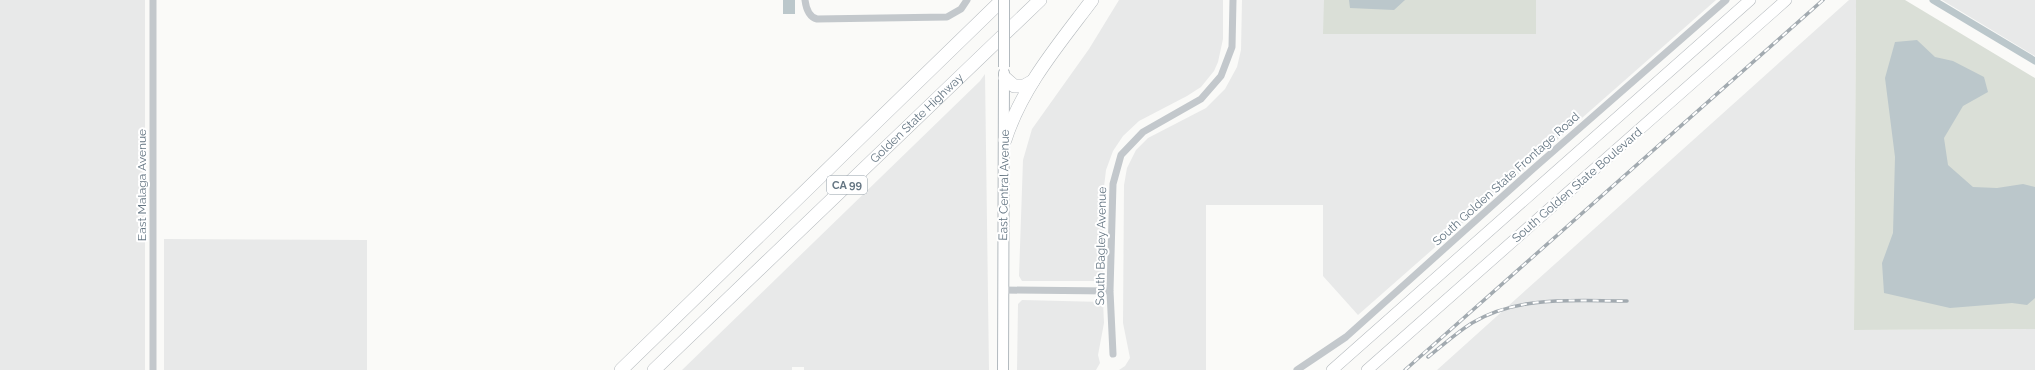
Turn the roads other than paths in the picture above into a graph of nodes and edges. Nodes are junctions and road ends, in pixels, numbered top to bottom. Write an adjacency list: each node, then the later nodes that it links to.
1 (153, 0): 17 (street, East Malaga Avenue)
2 (805, 0): 3 (street)
3 (967, 0)
4 (1003, 0): 11 (main road, East Central Avenue, bridge); 18 (highway, CA 99)
5 (1040, 0): 19 (highway, Golden State Highway / CA 99)
6 (1092, 0): 12 (highway)
7 (1233, 0): 15 (street, South Bagley Avenue)
8 (1726, 0): 21 (street, South Golden State Frontage Road)
9 (1750, 0): 22 (main road, South Golden State Boulevard)
10 (1786, 0): 23 (main road, South Golden State Boulevard)
11 (1004, 73): 12 (highway); 13 (main road, East Central Avenue)
12 (1033, 80): 13 (highway)
13 (1005, 140): 14 (main road, East Central Avenue)
14 (1003, 290): 15 (street); 20 (main road, East Central Avenue)
15 (1110, 291): 16 (street, South Bagley Avenue)
16 (1113, 354)
17 (153, 370)
18 (621, 370)
19 (654, 370)
20 (1003, 370)
21 (1297, 370)
22 (1332, 370)
23 (1367, 370)

